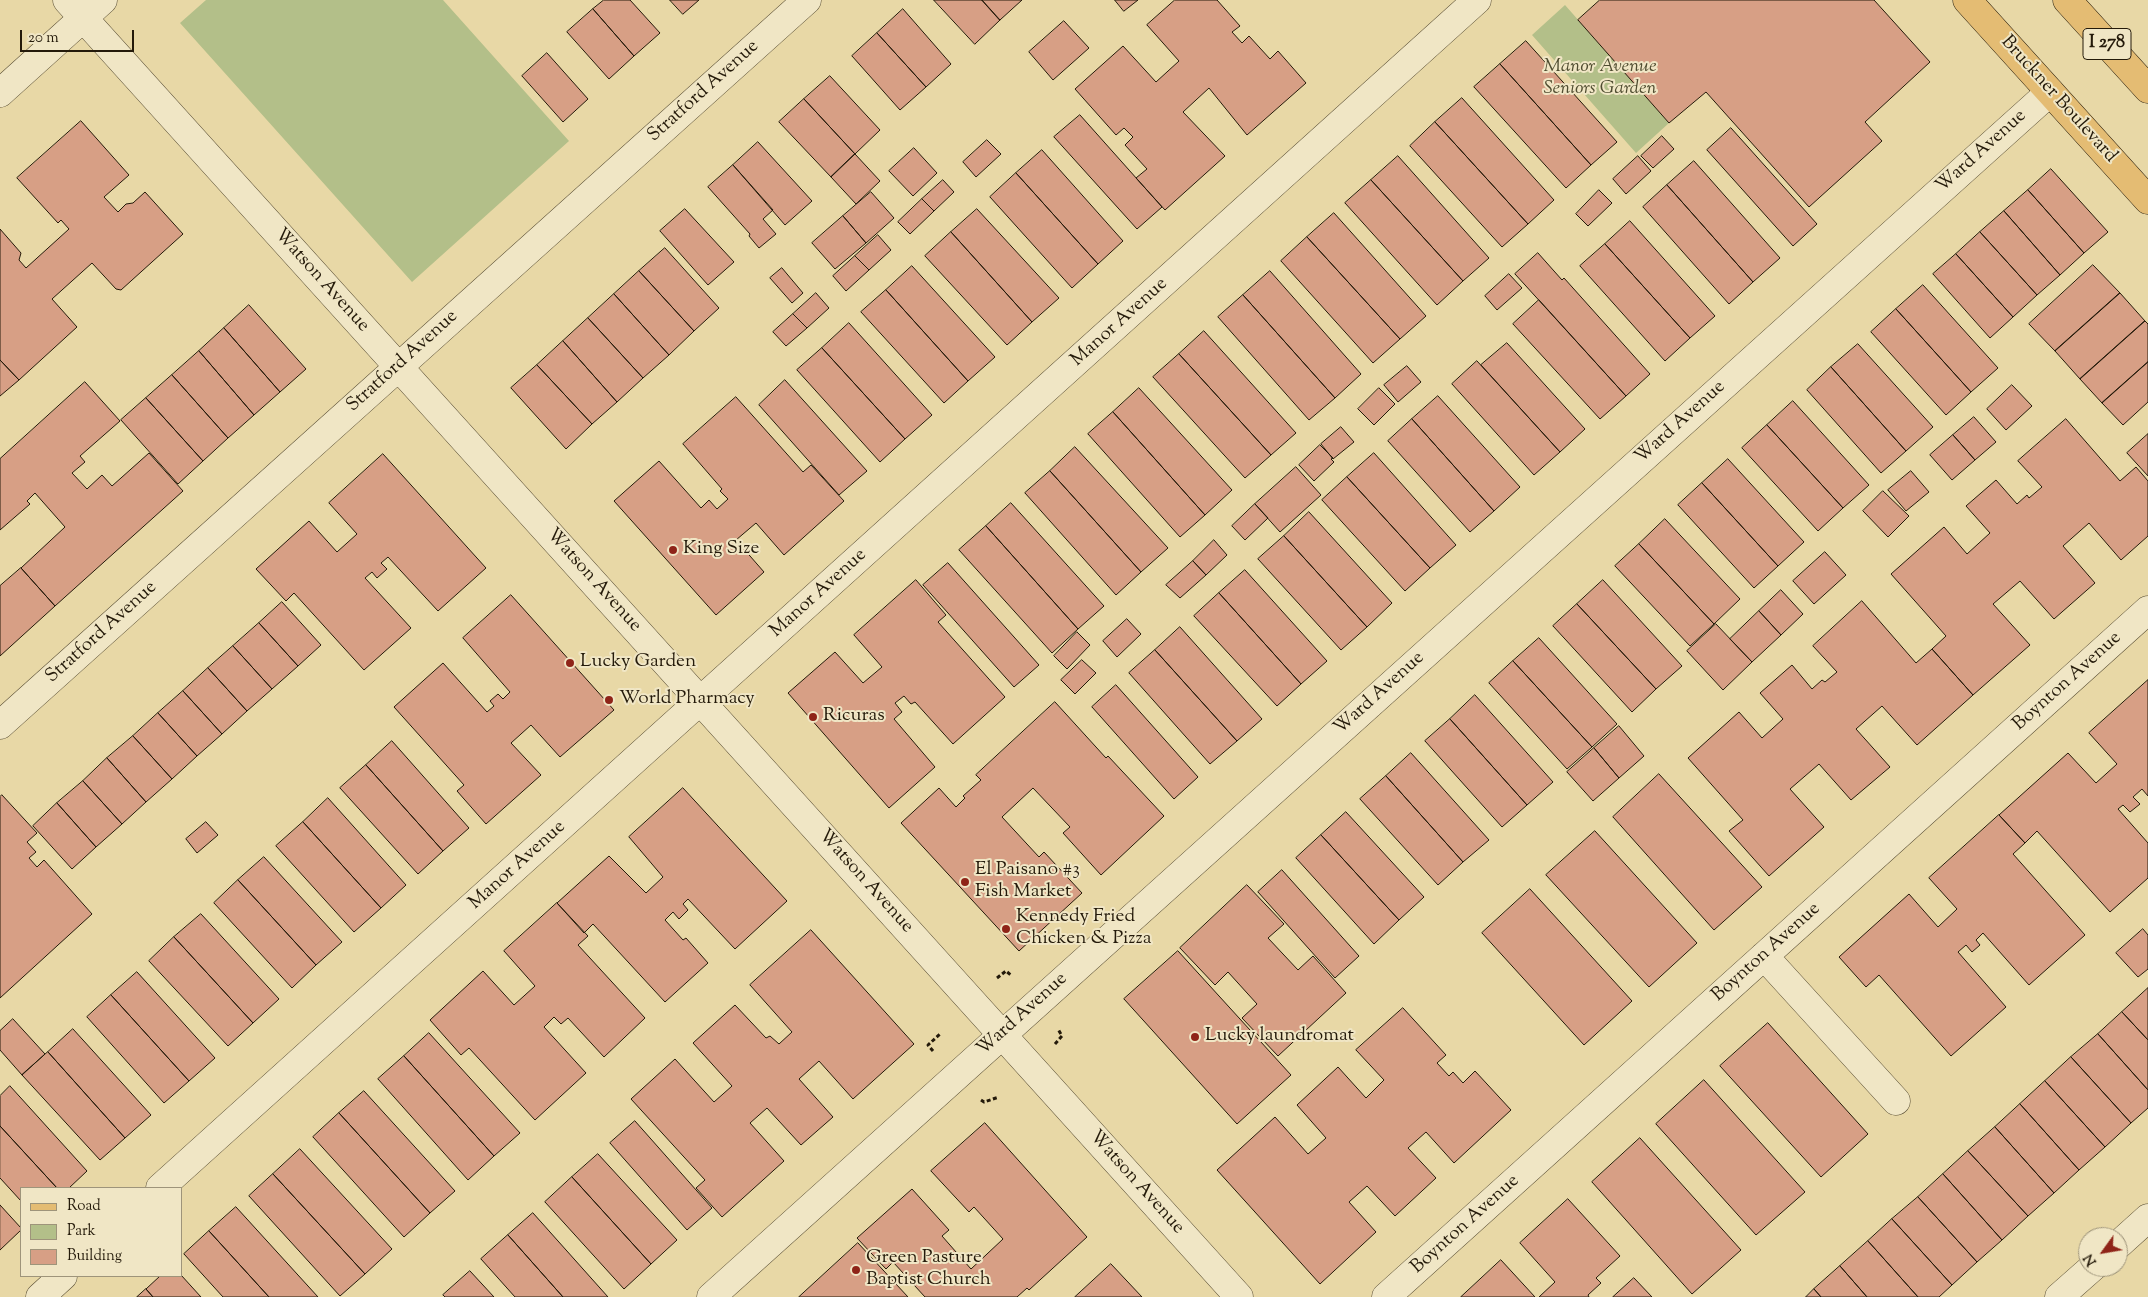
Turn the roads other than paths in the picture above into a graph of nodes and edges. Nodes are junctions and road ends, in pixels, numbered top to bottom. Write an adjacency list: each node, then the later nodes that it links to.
1 (104, 0): 6 (street)
2 (807, 0): 11 (street, Stratford Avenue)
3 (1477, 0): 13 (street, Manor Avenue)
4 (1967, 0): 9 (main road, Bruckner Boulevard)
5 (2067, 0): 7 (main road, I 278)
6 (75, 9): 8 (street); 11 (street, Watson Avenue)
7 (2148, 89)
8 (0, 92)
9 (2050, 92): 10 (main road, Bruckner Boulevard); 16 (street, Ward Avenue)
10 (2148, 200)
11 (398, 367): 13 (street, Watson Avenue); 14 (street, Stratford Avenue)
12 (2148, 610): 15 (street, Boynton Avenue)
13 (701, 701): 16 (street, Watson Avenue); 18 (street, Manor Avenue)
14 (0, 726)
15 (1764, 956): 17 (street); 26 (street, Boynton Avenue)
16 (1002, 1034): 24 (street, Ward Avenue); 25 (street, Watson Avenue)
17 (1896, 1101)
18 (161, 1187)
19 (2148, 1218): 20 (street)
20 (2128, 1235)
21 (62, 1277): 23 (street)
22 (2082, 1277): 27 (street)
23 (40, 1297)
24 (710, 1297)
25 (1240, 1297)
26 (1386, 1297)
27 (2059, 1297)

